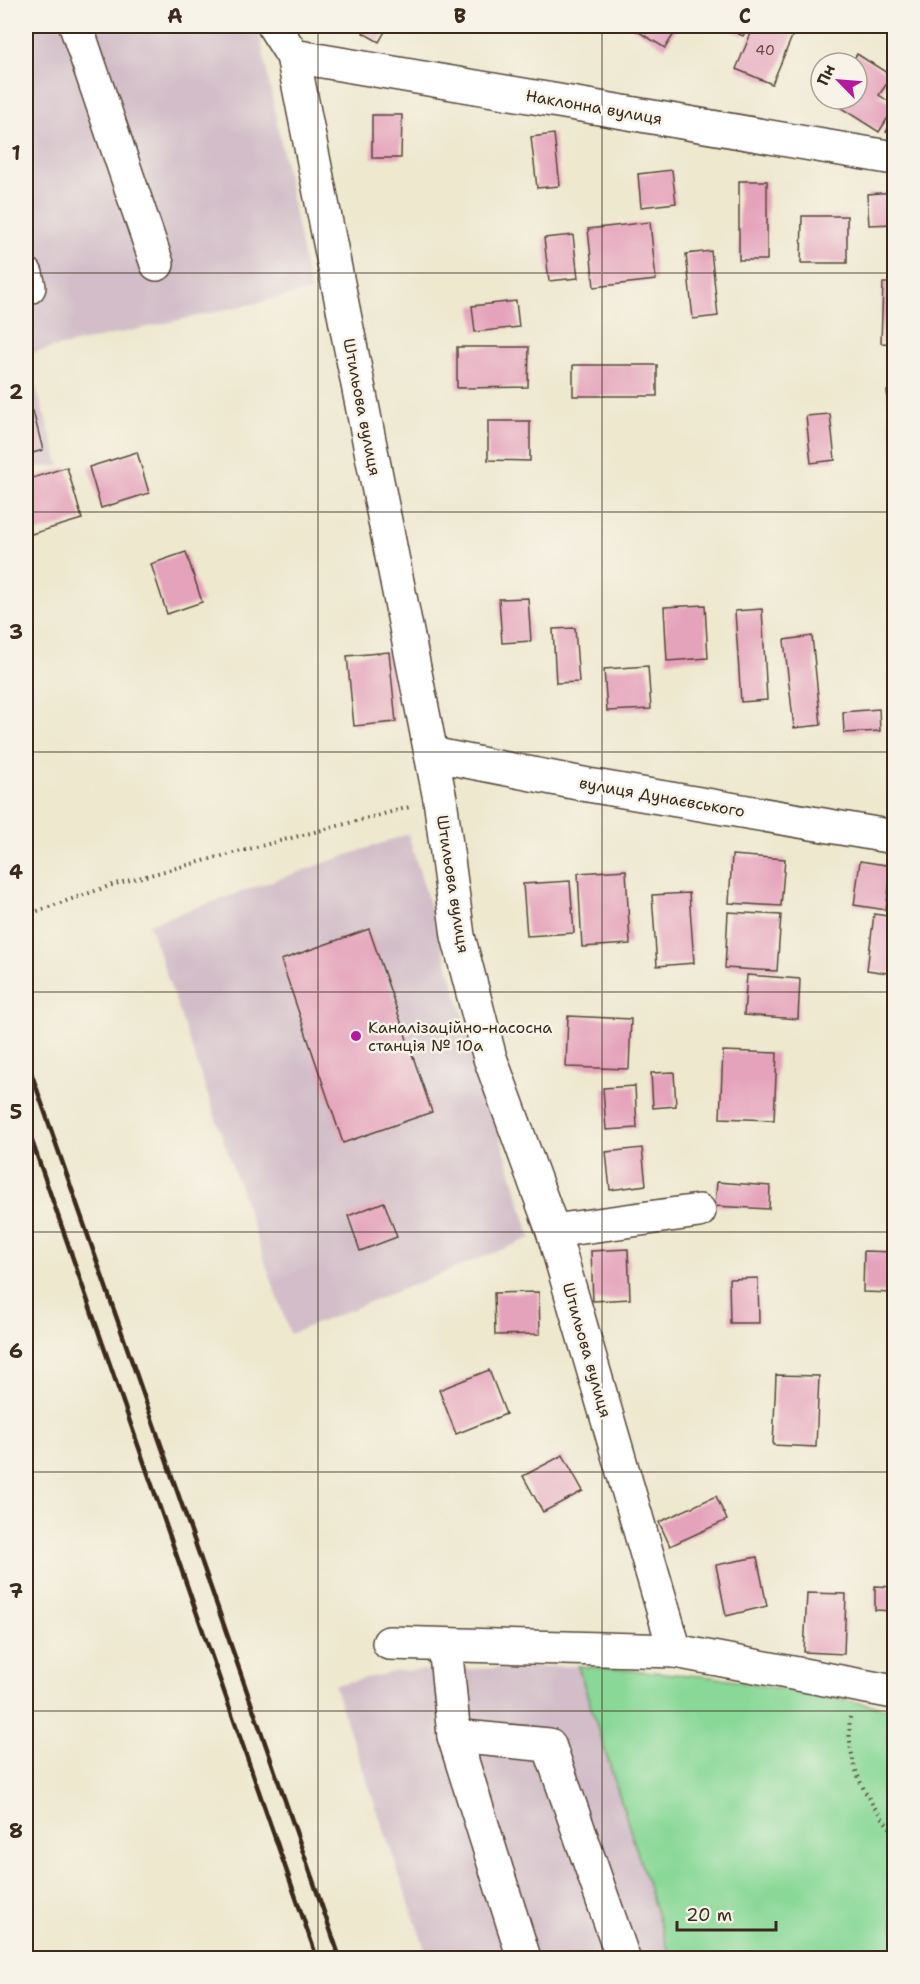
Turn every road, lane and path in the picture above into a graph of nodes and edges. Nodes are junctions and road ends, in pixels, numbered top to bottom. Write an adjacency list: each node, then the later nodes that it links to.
1 (76, 26): 5 (street)
2 (274, 26): 3 (street, Штильова вулиця)
3 (293, 56): 4 (street, Наклонна вулиця); 6 (street, Штильова вулиця)
4 (894, 158)
5 (158, 264)
6 (431, 754): 7 (street, Штильова вулиця); 8 (street, вулиця Дунаєвського)
7 (440, 799): 9 (path); 11 (street, Штильова вулиця)
8 (894, 837)
9 (26, 915)
10 (699, 1211): 11 (street)
11 (553, 1231): 14 (street, Штильова вулиця)
12 (389, 1643): 13 (street)
13 (445, 1644): 14 (street); 17 (street)
14 (675, 1651): 15 (street)
15 (852, 1685): 16 (street); 18 (path)
16 (894, 1692)
17 (454, 1736): 19 (street); 20 (street)
18 (894, 1832)
19 (524, 1959)
20 (623, 1959)

